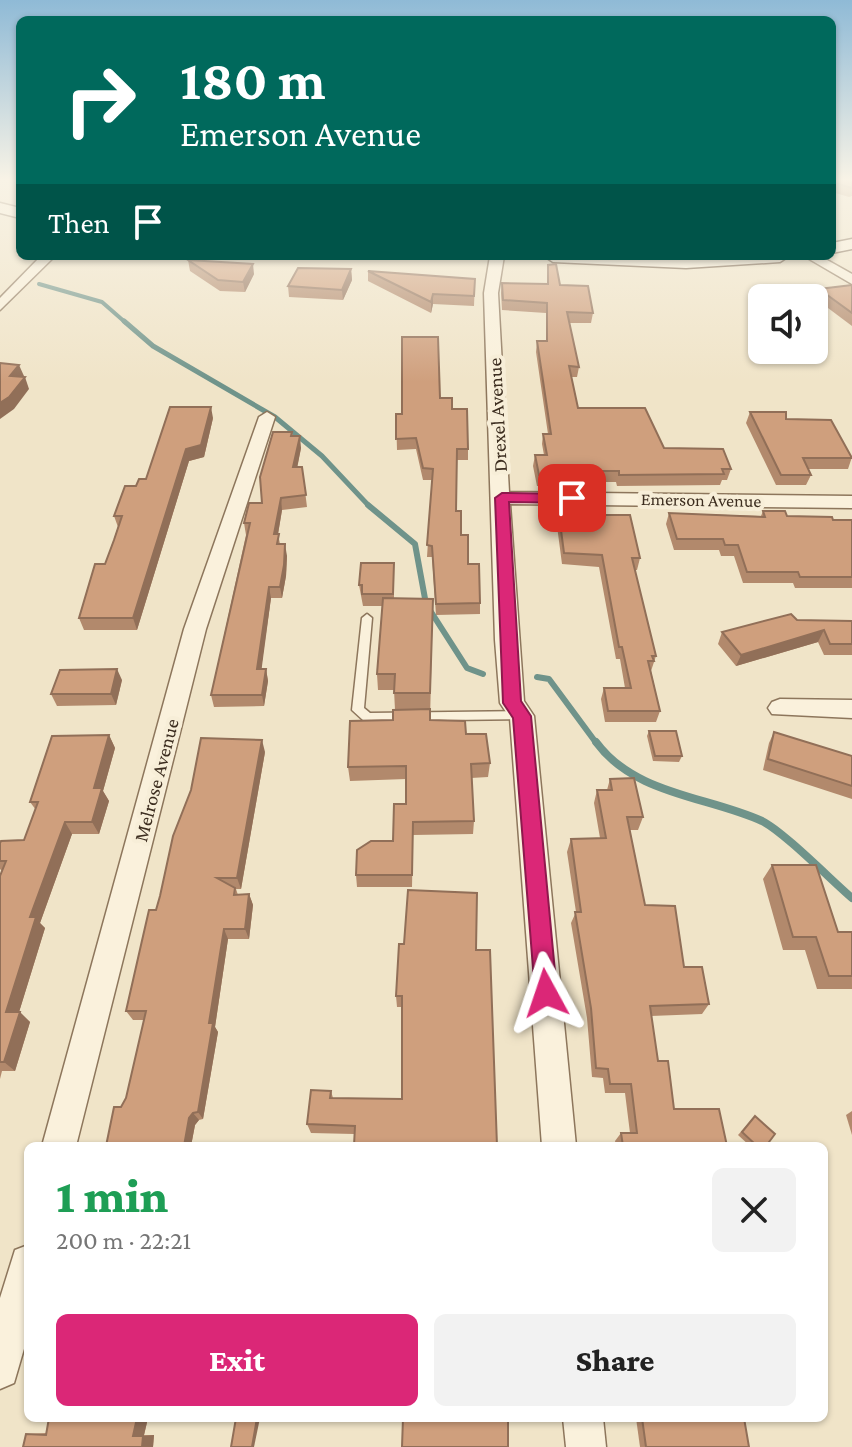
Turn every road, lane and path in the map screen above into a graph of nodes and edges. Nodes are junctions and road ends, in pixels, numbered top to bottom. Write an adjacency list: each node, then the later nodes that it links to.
1 (44, 260): 7 (street)
2 (496, 260): 9 (street, Drexel Avenue)
3 (642, 260): 4 (main road)
4 (717, 260)
5 (818, 260): 6 (street)
6 (852, 280)
7 (0, 306)
8 (267, 417): 15 (street, Melrose Avenue)
9 (502, 498): 10 (street, Emerson Avenue); 14 (street, Drexel Avenue)
10 (852, 502)
11 (367, 618): 14 (lane)
12 (780, 708): 13 (street)
13 (852, 709)
14 (522, 716): 16 (street, Drexel Avenue)
15 (60, 1142)
16 (559, 1142)
17 (24, 1278): 18 (street)
18 (0, 1369)
19 (583, 1422): 20 (street)
20 (586, 1447)

